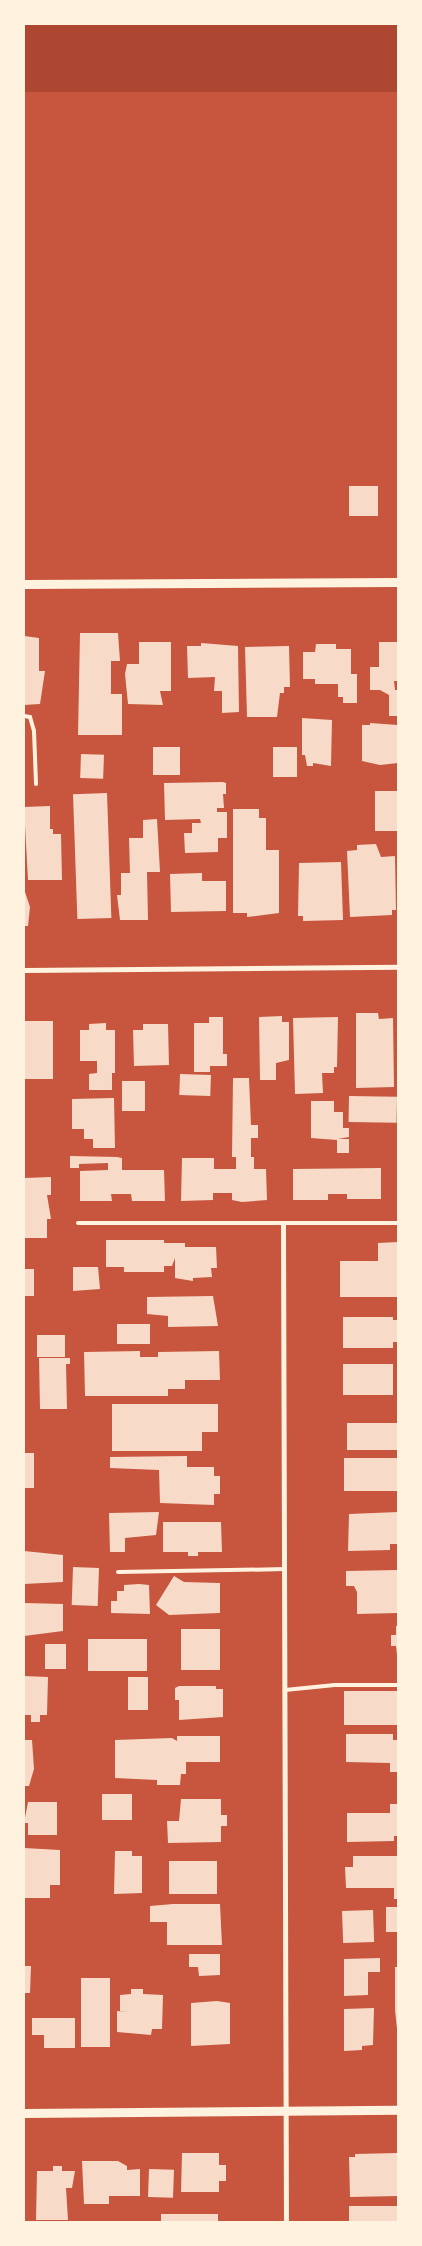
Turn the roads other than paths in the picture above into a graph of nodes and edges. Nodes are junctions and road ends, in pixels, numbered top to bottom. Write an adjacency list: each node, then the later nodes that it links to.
1 (398, 582): 2 (street)
2 (24, 584)
3 (24, 716): 4 (lane)
4 (36, 784)
5 (398, 967): 6 (street)
6 (24, 970)
7 (78, 1223): 8 (lane)
8 (283, 1223): 9 (lane); 10 (street)
9 (398, 1223)
10 (285, 1569): 11 (lane); 13 (street)
11 (118, 1572)
12 (398, 1685): 13 (lane)
13 (285, 1690): 15 (street)
14 (398, 2110): 15 (street)
15 (285, 2112): 16 (street); 17 (street)
16 (24, 2113)
17 (286, 2222)

